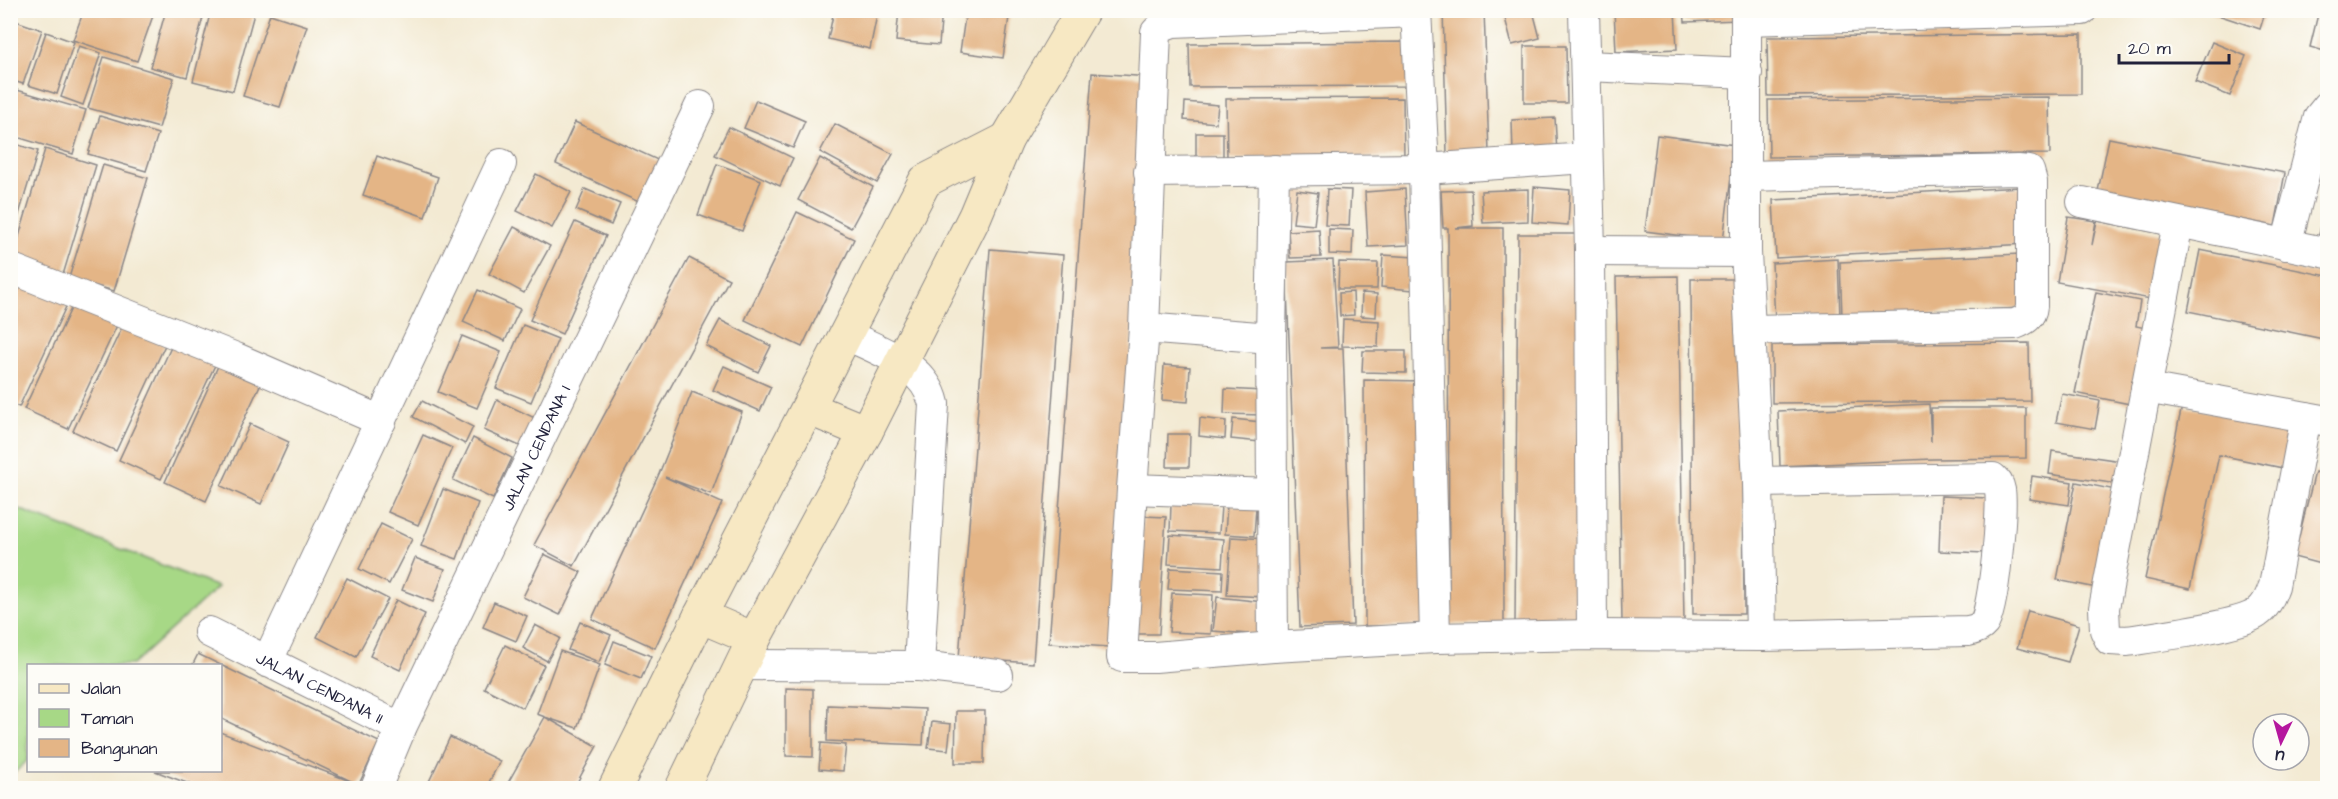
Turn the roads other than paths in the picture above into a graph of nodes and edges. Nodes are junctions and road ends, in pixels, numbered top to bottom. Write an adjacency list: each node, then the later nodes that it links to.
1 (1083, 10): 10 (street)
2 (1584, 10): 6 (street)
3 (2082, 10): 5 (street)
4 (1416, 11): 13 (street); 15 (street)
5 (1746, 15): 7 (street)
6 (1586, 66): 7 (street); 11 (street)
7 (1747, 73): 16 (street)
8 (700, 106): 47 (street, JALAN CENDANA I)
9 (2328, 106): 19 (street)
10 (1007, 139): 26 (street); 28 (street)
11 (1587, 158): 13 (street); 20 (street)
12 (501, 164): 32 (street)
13 (1424, 169): 14 (street); 41 (street)
14 (1274, 170): 15 (street); 27 (street)
15 (1149, 172): 24 (street)
16 (1746, 176): 21 (street); 25 (street)
17 (2082, 202): 18 (street)
18 (2178, 223): 19 (street); 29 (street)
19 (2286, 245): 22 (street)
20 (1590, 251): 21 (street); 39 (street)
21 (1746, 252): 25 (street)
22 (2328, 253)
23 (10, 268): 32 (street)
24 (1144, 328): 27 (street); 35 (street)
25 (1750, 330): 34 (street)
26 (845, 334): 28 (street); 30 (street)
27 (1271, 338): 36 (street)
28 (901, 362): 33 (street); 45 (street)
29 (2146, 388): 31 (street); 31 (street)
30 (808, 408): 33 (street); 37 (street)
31 (2317, 419)
32 (381, 421): 44 (street)
33 (866, 432): 43 (street)
34 (1758, 482): 40 (street); 40 (street)
35 (1132, 489): 36 (street); 42 (street)
36 (1272, 494): 42 (street)
37 (700, 616): 43 (street); 49 (street)
38 (208, 632): 44 (street, JALAN CENDANA II)
39 (1592, 635): 40 (street); 41 (street)
40 (1761, 636)
41 (1435, 638): 42 (street)
42 (1273, 647)
43 (748, 652): 45 (street); 50 (street)
44 (267, 662): 47 (street, JALAN CENDANA II)
45 (919, 666): 46 (street)
46 (998, 675)
47 (400, 728): 48 (street, JALAN CENDANA I)
48 (376, 789)
49 (615, 789)
50 (682, 789)

